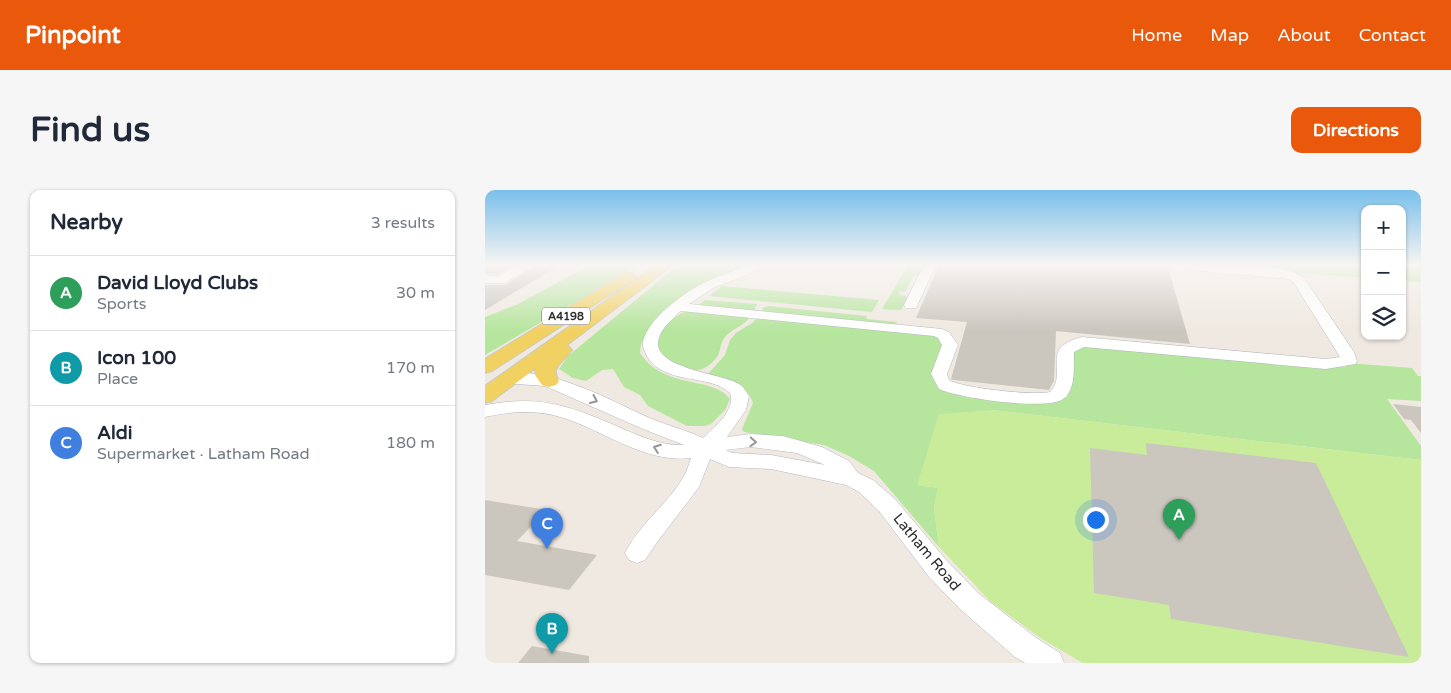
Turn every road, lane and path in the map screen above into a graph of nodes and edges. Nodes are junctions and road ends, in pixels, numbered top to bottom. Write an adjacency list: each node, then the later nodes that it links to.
1 (617, 287): 10 (main road, A4198)
2 (627, 287): 10 (main road)
3 (636, 287): 9 (main road, A4198)
4 (706, 287): 8 (street)
5 (920, 287): 7 (street)
6 (1303, 287): 8 (street)
7 (911, 305)
8 (679, 307): 14 (street)
9 (591, 321): 10 (main road, A4198); 11 (main road)
10 (490, 381): 11 (street, Latham Road); 13 (street, Latham Road)
11 (549, 381): 14 (street, Latham Road, one-way to 14)
12 (485, 411): 13 (street, Latham Road)
13 (565, 411): 14 (street, Latham Road, one-way to 13)
14 (705, 449): 15 (street, Latham Road); 16 (street)
15 (851, 478): 17 (street, Latham Road)
16 (637, 553)
17 (1050, 663)

